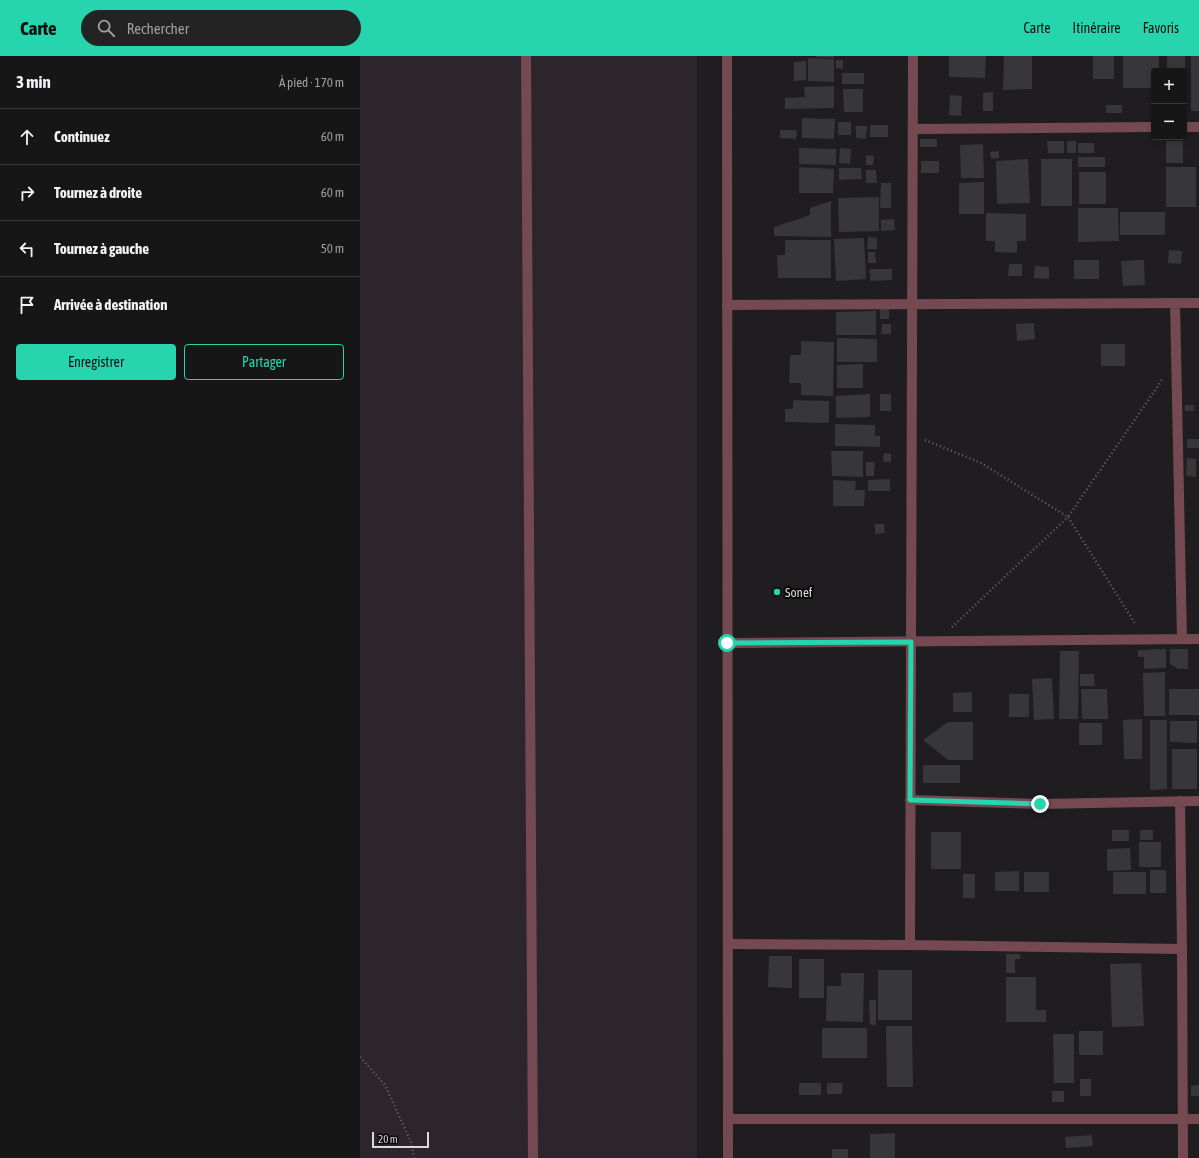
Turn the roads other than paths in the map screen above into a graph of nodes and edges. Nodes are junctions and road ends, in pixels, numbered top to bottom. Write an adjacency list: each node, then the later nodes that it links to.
1 (526, 56): 25 (street)
2 (727, 56): 11 (street)
3 (913, 56): 7 (street)
4 (1199, 126): 6 (street)
5 (1151, 127): 7 (street)
6 (1187, 127)
7 (913, 129): 10 (street)
8 (1174, 303): 9 (street); 10 (street); 12 (street)
9 (1199, 303)
10 (912, 304): 11 (street); 14 (street)
11 (727, 305): 15 (street)
12 (1182, 639): 13 (street); 14 (street)
13 (1199, 639)
14 (911, 642): 15 (street); 16 (street)
15 (727, 643): 19 (street)
16 (910, 800): 17 (street); 20 (street)
17 (1180, 801): 18 (street); 21 (street)
18 (1199, 801)
19 (728, 944): 20 (street); 22 (street)
20 (910, 945): 21 (street)
21 (1182, 949): 23 (street)
22 (728, 1118): 23 (street); 26 (street)
23 (1183, 1118): 24 (street); 27 (street)
24 (1199, 1118)
25 (533, 1158)
26 (728, 1158)
27 (1183, 1158)

